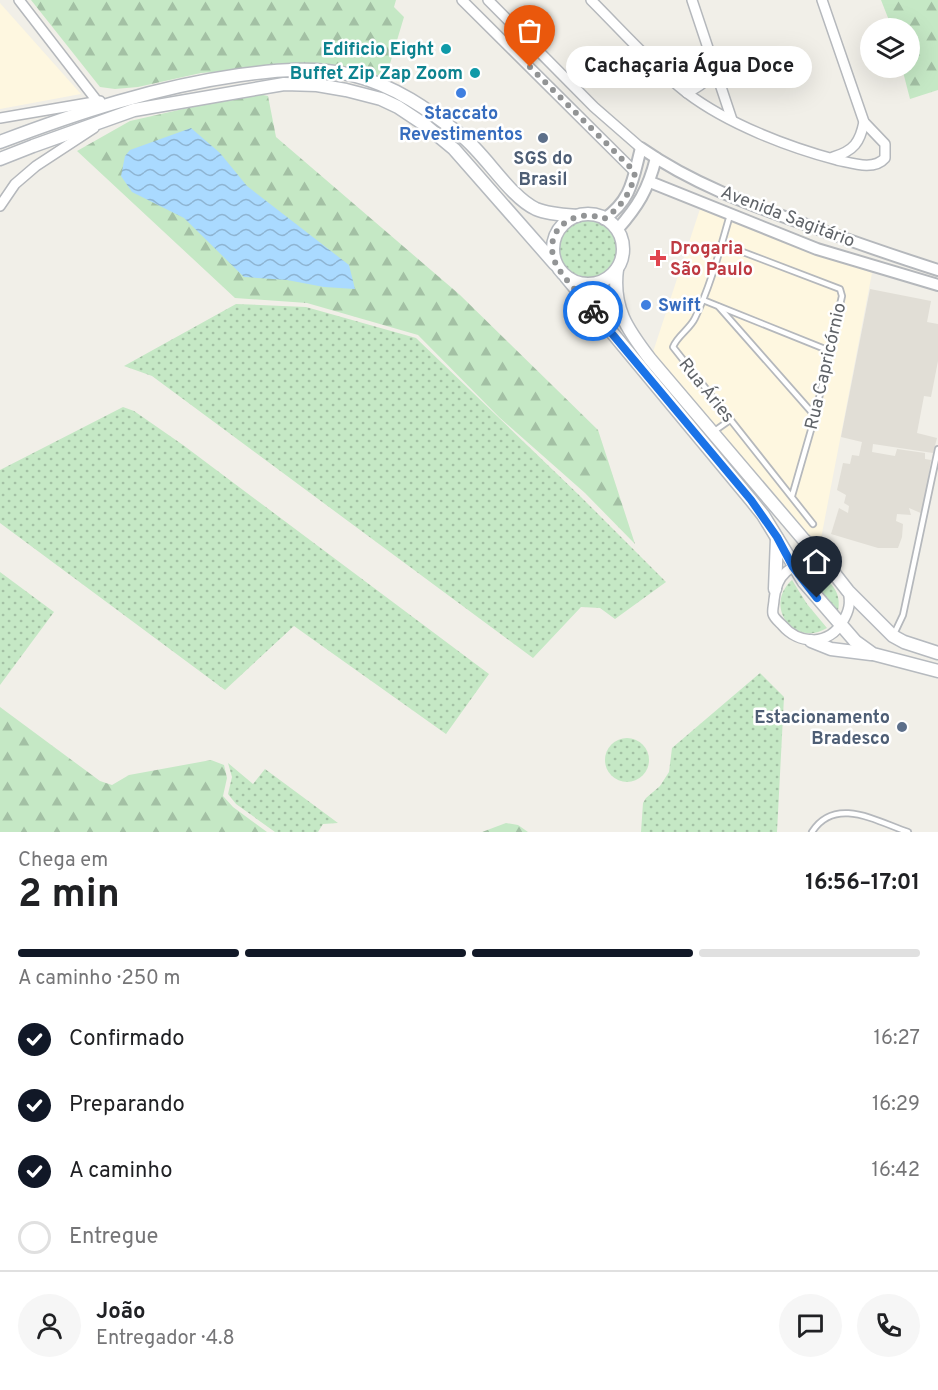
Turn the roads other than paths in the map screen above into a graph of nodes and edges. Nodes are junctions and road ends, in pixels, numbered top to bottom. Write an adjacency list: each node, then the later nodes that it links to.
1 (20, 0): 9 (street)
2 (462, 0): 20 (street)
3 (488, 0): 16 (street, Avenida Sagitário)
4 (591, 0): 8 (street)
5 (692, 0): 7 (street)
6 (822, 0): 14 (street)
7 (715, 68): 8 (street); 13 (street)
8 (687, 93): 13 (street)
9 (97, 101): 10 (street); 11 (street)
10 (114, 101): 15 (main road); 24 (main road)
11 (0, 118)
12 (106, 120): 19 (main road); 22 (street); 28 (main road)
13 (732, 120): 18 (street)
14 (864, 122): 18 (street); 18 (street)
15 (0, 142)
16 (641, 148): 17 (street, Avenida Sagitário); 20 (street)
17 (656, 158): 21 (street); 30 (street, Avenida Sagitário)
18 (831, 158)
19 (0, 159)
20 (635, 172): 25 (street)
21 (650, 182): 23 (street, Avenida Sagitário); 26 (street)
22 (0, 206)
23 (730, 215): 27 (lane, Rua Áries); 32 (street, Avenida Sagitário)
24 (576, 216): 25 (main road); 28 (main road)
25 (604, 219): 26 (main road)
26 (617, 230): 29 (main road)
27 (722, 244): 33 (lane, Rua Áries); 35 (lane, Rua Capricórnio)
28 (555, 264): 31 (main road)
29 (617, 269): 31 (main road); 38 (main road)
30 (938, 270)
31 (566, 278): 42 (main road)
32 (938, 285)
33 (703, 300): 34 (lane); 37 (lane, Rua Áries)
34 (719, 307): 35 (lane); 36 (lane)
35 (830, 351): 36 (lane, Rua Capricórnio)
36 (815, 416): 40 (lane, Rua Capricórnio)
37 (730, 420): 38 (lane); 40 (lane, Rua Áries)
38 (713, 432): 43 (main road)
39 (938, 449): 48 (lane)
40 (792, 496): 41 (lane, Rua Áries)
41 (813, 524)
42 (777, 537): 44 (main road); 45 (main road)
43 (819, 554): 44 (street); 46 (main road)
44 (793, 567): 45 (street); 47 (main road)
45 (775, 590): 49 (street)
46 (848, 591): 47 (street); 48 (main road)
47 (841, 626): 49 (street); 51 (main road)
48 (892, 636): 50 (main road)
49 (811, 641): 51 (main road)
50 (938, 653)
51 (873, 654): 52 (main road)
52 (938, 671)
53 (812, 832): 54 (lane)
54 (908, 832)

